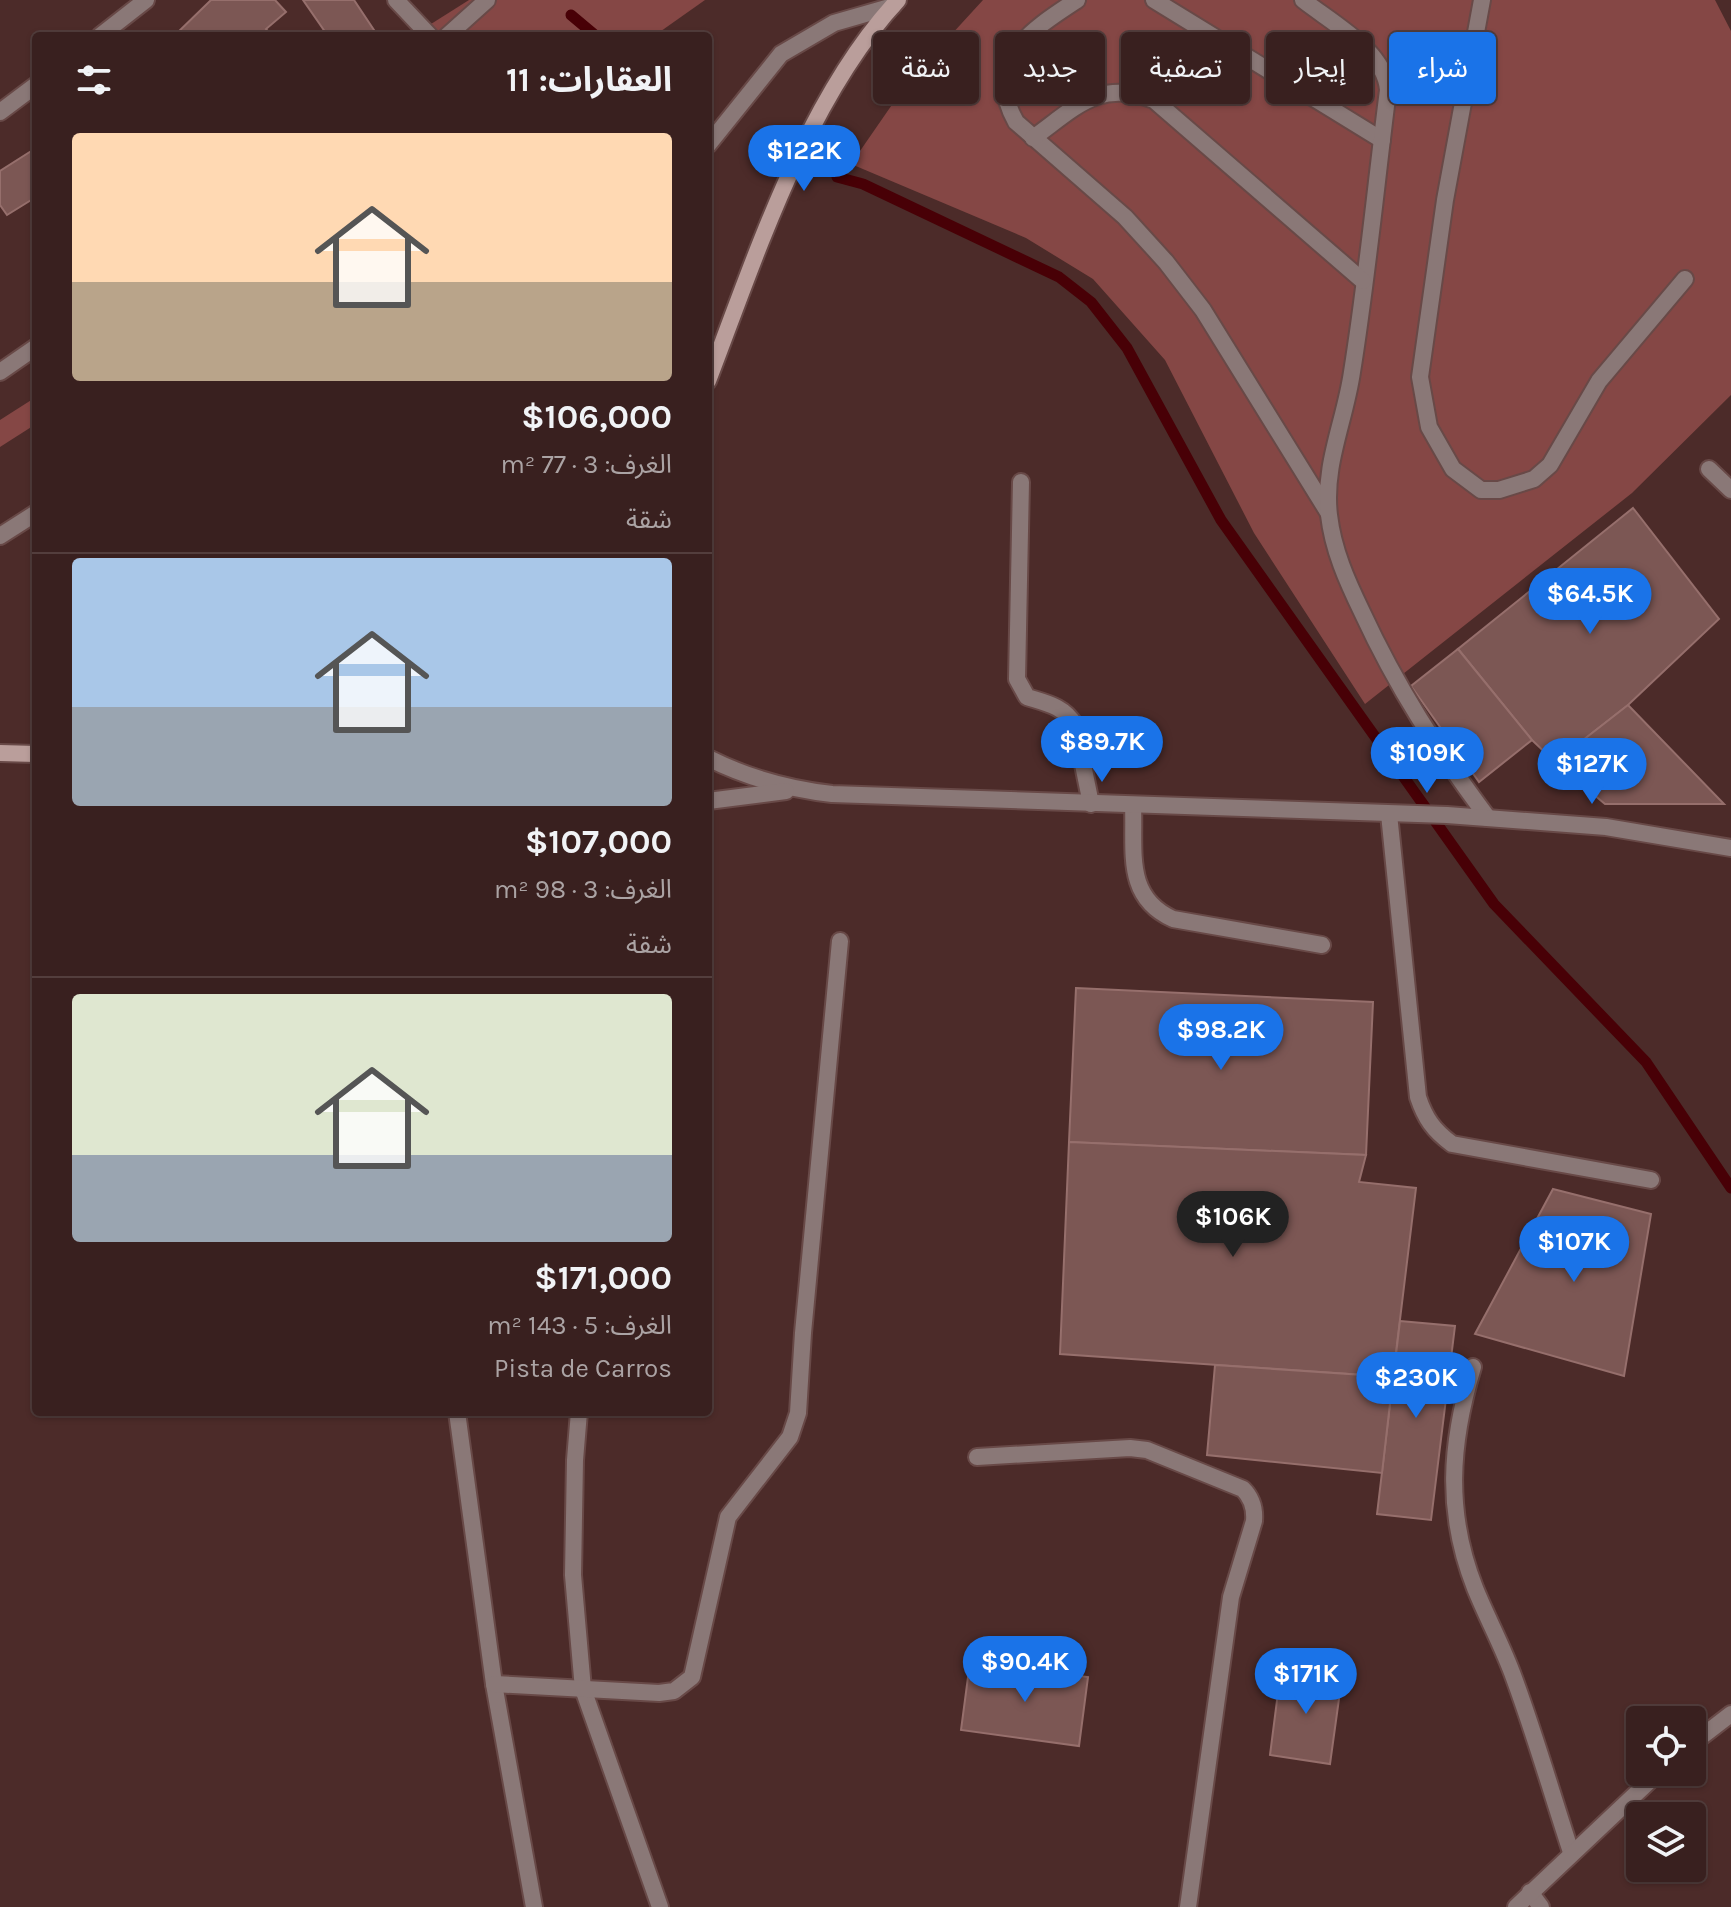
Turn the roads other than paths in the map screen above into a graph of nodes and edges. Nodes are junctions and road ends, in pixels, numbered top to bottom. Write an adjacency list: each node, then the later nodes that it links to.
1 (146, 0): 9 (street)
2 (396, 0): 10 (street)
3 (487, 0): 11 (street)
4 (1077, 0): 14 (street)
5 (1154, 0): 16 (street)
6 (1303, 0): 16 (street)
7 (1482, 0): 17 (street)
8 (895, 3): 15 (street); 20 (main road)
9 (105, 32)
10 (426, 32)
11 (451, 32)
12 (32, 88): 13 (street)
13 (0, 112)
14 (1033, 138): 18 (street); 25 (street)
15 (712, 140)
16 (1382, 140): 18 (street)
17 (1685, 279)
18 (1363, 281): 25 (street)
19 (32, 350): 21 (street)
20 (712, 371)
21 (0, 372)
22 (1709, 469): 24 (street)
23 (1021, 482): 32 (street)
24 (1731, 490)
25 (1328, 514): 36 (street)
26 (32, 516): 27 (street)
27 (0, 536)
28 (0, 753): 29 (main road)
29 (32, 754)
30 (712, 760): 31 (street)
31 (796, 790): 32 (street); 34 (street)
32 (1091, 804): 33 (street)
33 (1133, 805): 35 (street); 39 (street)
34 (712, 806)
35 (1389, 814): 36 (street); 40 (street)
36 (1488, 818): 37 (street)
37 (1731, 848)
38 (840, 941): 46 (street)
39 (1322, 945)
40 (1651, 1180)
41 (1473, 1367): 50 (street)
42 (458, 1416): 45 (street)
43 (579, 1416): 46 (street)
44 (977, 1457): 54 (street)
45 (494, 1684): 46 (street); 52 (street)
46 (583, 1689): 53 (street)
47 (1731, 1714): 48 (street)
48 (1706, 1733)
49 (1644, 1786): 50 (street)
50 (1571, 1852): 51 (street)
51 (1530, 1892): 55 (street); 56 (street)
52 (534, 1907)
53 (660, 1907)
54 (1188, 1907)
55 (1516, 1907)
56 (1541, 1907)

